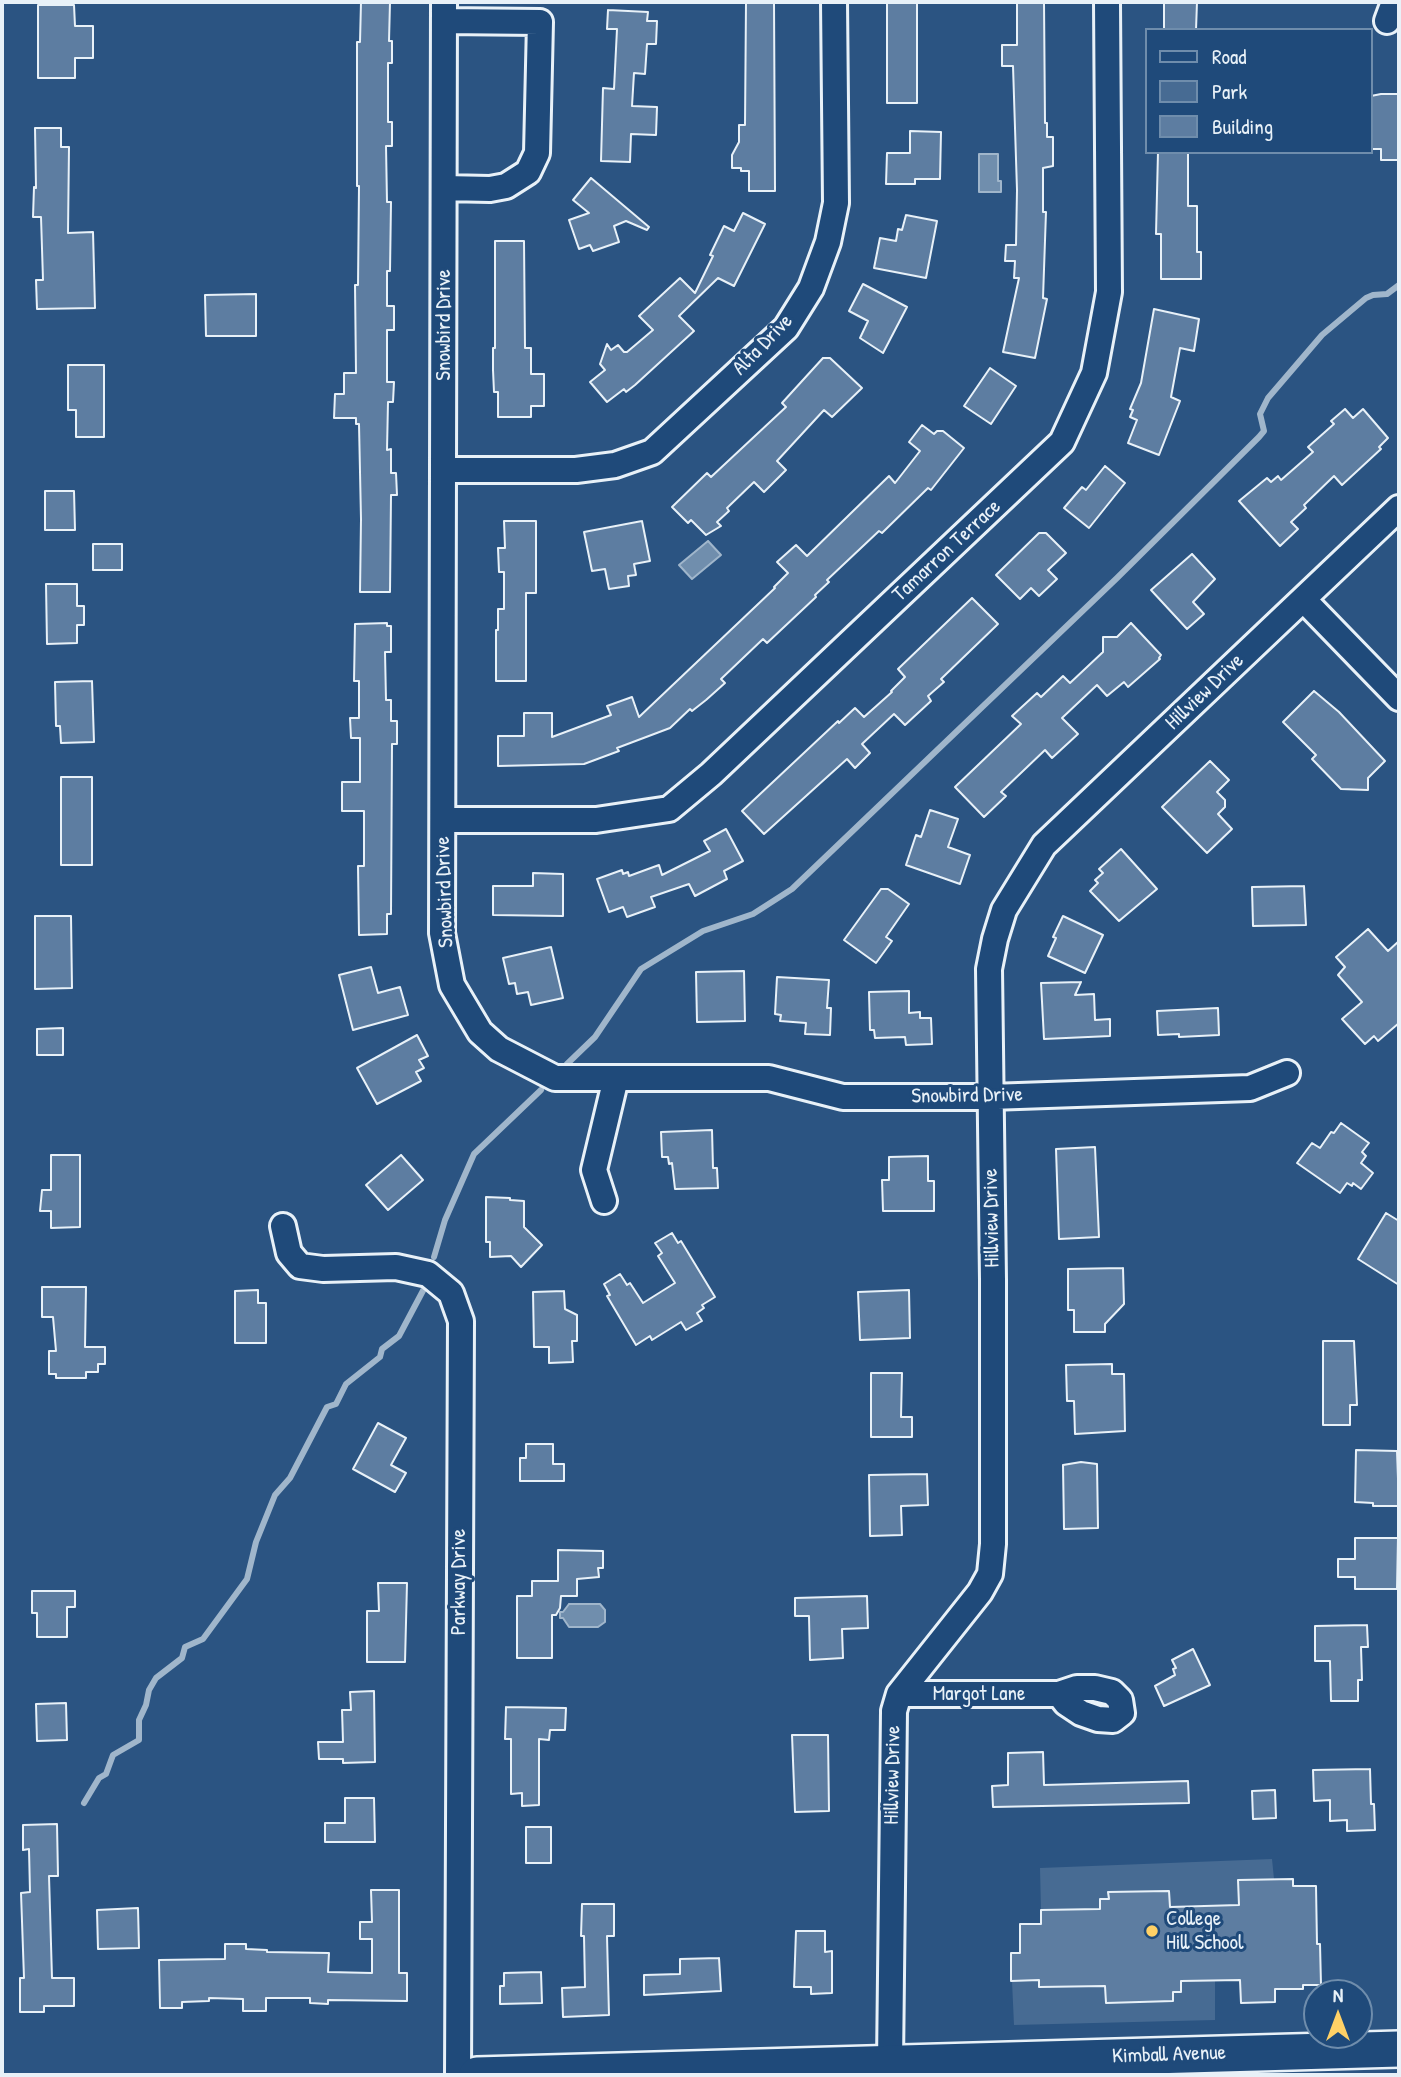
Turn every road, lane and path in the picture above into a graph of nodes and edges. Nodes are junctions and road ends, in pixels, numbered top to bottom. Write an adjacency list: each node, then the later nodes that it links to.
1 (834, 2): 5 (street, Alta Drive)
2 (1107, 2): 9 (street, Tamarron Terrace)
3 (444, 12): 4 (street, Snowbird Drive); 4 (street)
4 (444, 188): 5 (street, Snowbird Drive)
5 (444, 470): 9 (street, Snowbird Drive)
6 (1399, 508): 7 (street, Hillview Drive)
7 (1303, 599): 8 (street); 12 (street, Hillview Drive)
8 (1399, 698)
9 (443, 820): 11 (street, Snowbird Drive)
10 (1287, 1073): 12 (street, Snowbird Drive)
11 (616, 1078): 12 (street, Snowbird Drive); 13 (street)
12 (990, 1097): 15 (street, Hillview Drive)
13 (604, 1201)
14 (283, 1226): 19 (street, Parkway Drive)
15 (899, 1693): 16 (street, Margot Lane); 18 (street, Hillview Drive)
16 (1059, 1694)
17 (1399, 2049): 18 (main road, Kimball Avenue)
18 (890, 2063): 20 (main road, Kimball Avenue)
19 (457, 2075)
20 (477, 2075)

